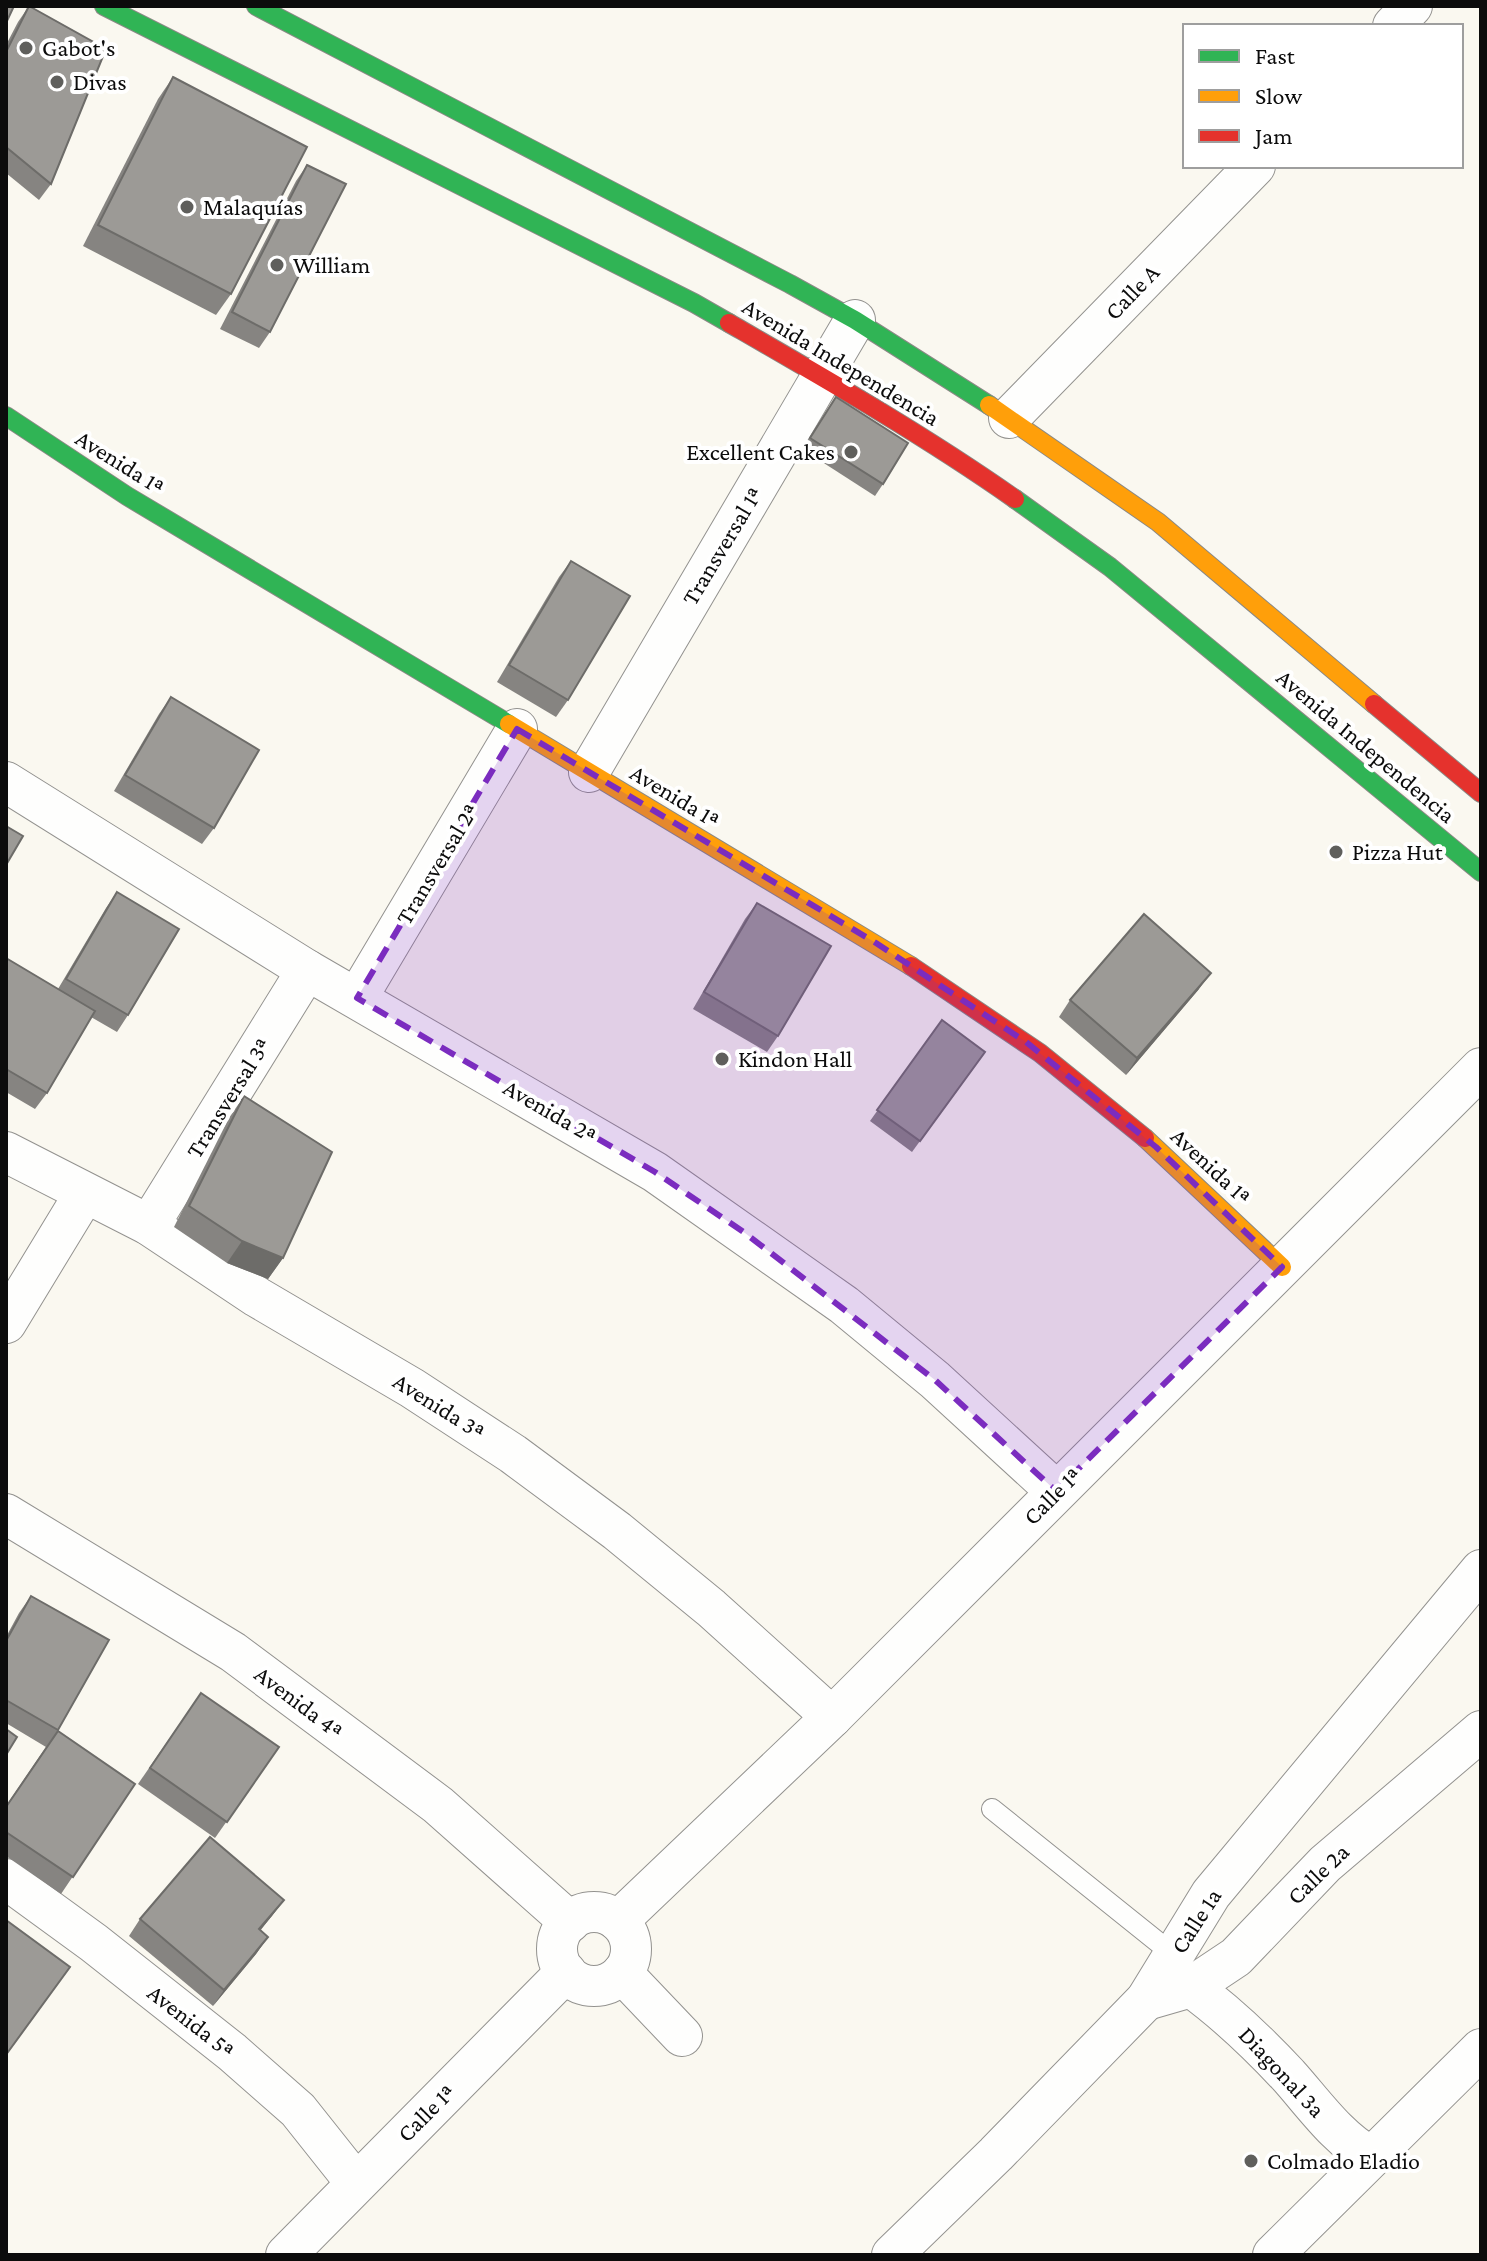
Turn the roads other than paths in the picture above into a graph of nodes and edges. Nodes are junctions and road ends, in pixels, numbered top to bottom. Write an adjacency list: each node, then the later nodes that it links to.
1 (104, 6): 7 (main road, Avenida Independencia)
2 (256, 6): 6 (main road, Avenida Independencia)
3 (1412, 6): 4 (street)
4 (1395, 24)
5 (1253, 168): 9 (street, Calle A)
6 (855, 320): 7 (street, Transversal 1ª); 9 (main road, Avenida Independencia)
7 (822, 377): 11 (street, Transversal 1ª); 14 (main road, Avenida Independencia)
8 (6, 416): 10 (main road, Avenida 1ª)
9 (1009, 418): 13 (main road, Avenida Independencia)
10 (517, 729): 11 (main road, Avenida 1ª); 16 (street, Transversal 2ª)
11 (589, 772): 21 (main road, Avenida 1ª)
12 (6, 782): 15 (street, Avenida 2ª)
13 (1481, 793)
14 (1481, 872)
15 (307, 970): 16 (street, Avenida 2ª); 20 (street, Transversal 3ª)
16 (357, 998): 23 (street, Avenida 2ª)
17 (1481, 1068): 21 (street, Calle 1ª)
18 (6, 1152): 19 (street, Avenida 3ª)
19 (85, 1193): 20 (street, Avenida 3ª); 22 (street)
20 (149, 1225): 26 (street, Avenida 3ª)
21 (1282, 1267): 23 (street, Calle 1ª)
22 (6, 1323)
23 (1056, 1491): 26 (street, Calle 1ª)
24 (6, 1514): 31 (street, Avenida 4ª)
25 (1481, 1570): 32 (street, Calle 1a)
26 (832, 1717): 30 (street, Calle 1ª)
27 (1481, 1731): 32 (street, Calle 2a)
28 (992, 1809): 32 (lane)
29 (6, 1879): 38 (street, Avenida 5ª)
30 (618, 1921): 31 (street); 34 (street)
31 (570, 1922): 33 (street)
32 (1182, 1971): 37 (street, Diagonal 3a); 40 (street, Calle 1a)
33 (566, 1972): 34 (street); 38 (street, Calle 1ª)
34 (622, 1973): 35 (street)
35 (682, 2036)
36 (1481, 2049): 37 (street)
37 (1371, 2157): 41 (street)
38 (356, 2183): 39 (street, Calle 1ª)
39 (286, 2255)
40 (892, 2255)
41 (1273, 2255)

